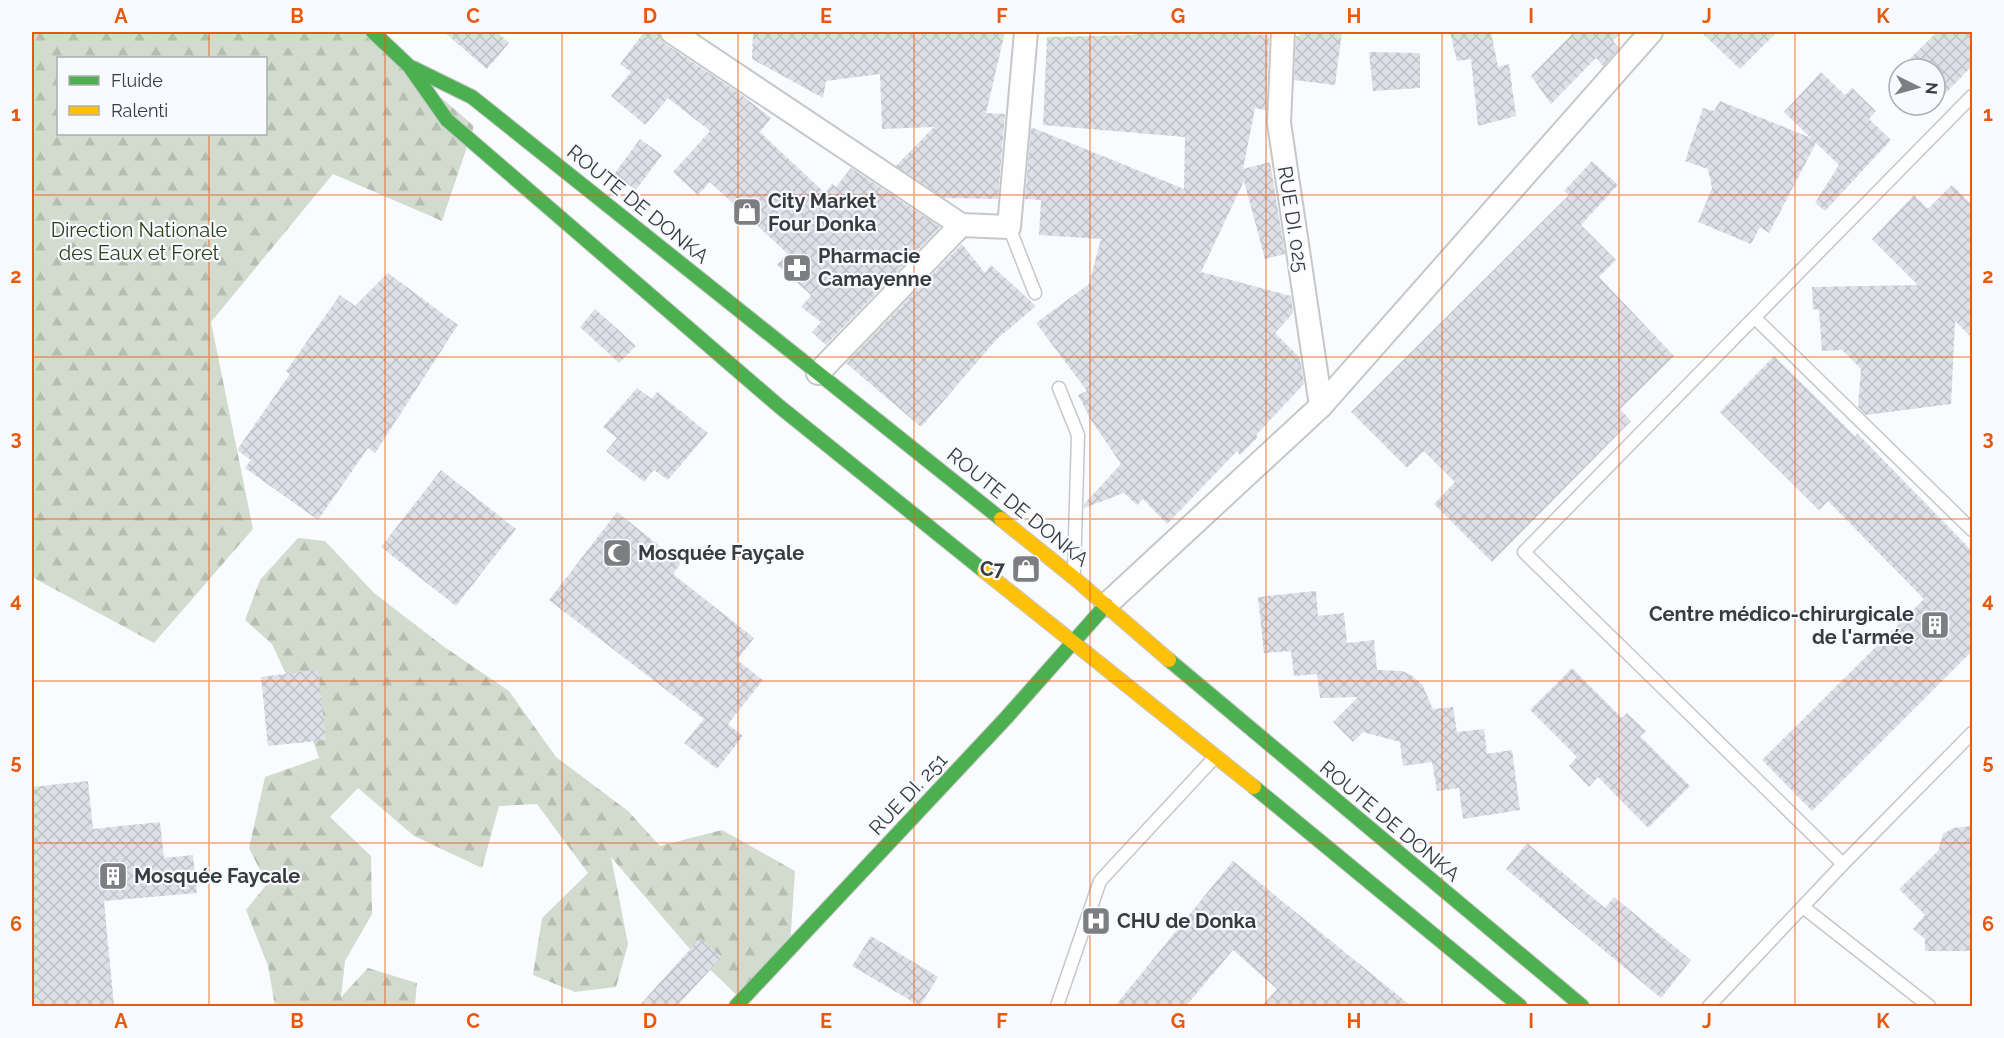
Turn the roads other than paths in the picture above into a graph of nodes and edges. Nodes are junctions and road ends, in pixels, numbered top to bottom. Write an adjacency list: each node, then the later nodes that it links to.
1 (374, 32): 6 (main road, ROUTE DE DONKA)
2 (672, 32): 8 (street)
3 (1026, 32): 9 (street)
4 (1283, 32): 14 (street, RUE DI. 025)
5 (1650, 32): 14 (street)
6 (409, 66): 12 (main road, ROUTE DE DONKA); 18 (main road, ROUTE DE DONKA)
7 (1972, 96): 11 (lane)
8 (961, 225): 9 (street); 12 (street)
9 (1009, 227): 10 (lane)
10 (1035, 293)
11 (1755, 318): 15 (lane); 21 (lane)
12 (818, 373): 16 (main road, ROUTE DE DONKA)
13 (1059, 388): 16 (lane)
14 (1321, 406): 17 (street)
15 (1972, 530)
16 (1073, 576): 17 (main road, ROUTE DE DONKA)
17 (1106, 605): 18 (main road, RUE DI. 251); 26 (main road, ROUTE DE DONKA)
18 (1073, 641): 20 (main road, ROUTE DE DONKA); 23 (main road, RUE DI. 251)
19 (1972, 733): 21 (lane)
20 (1216, 756): 24 (lane); 25 (main road, ROUTE DE DONKA)
21 (1843, 864): 22 (lane)
22 (1803, 907): 27 (lane); 28 (lane)
23 (736, 1006)
24 (1057, 1006)
25 (1520, 1006)
26 (1582, 1006)
27 (1709, 1006)
28 (1929, 1006)

